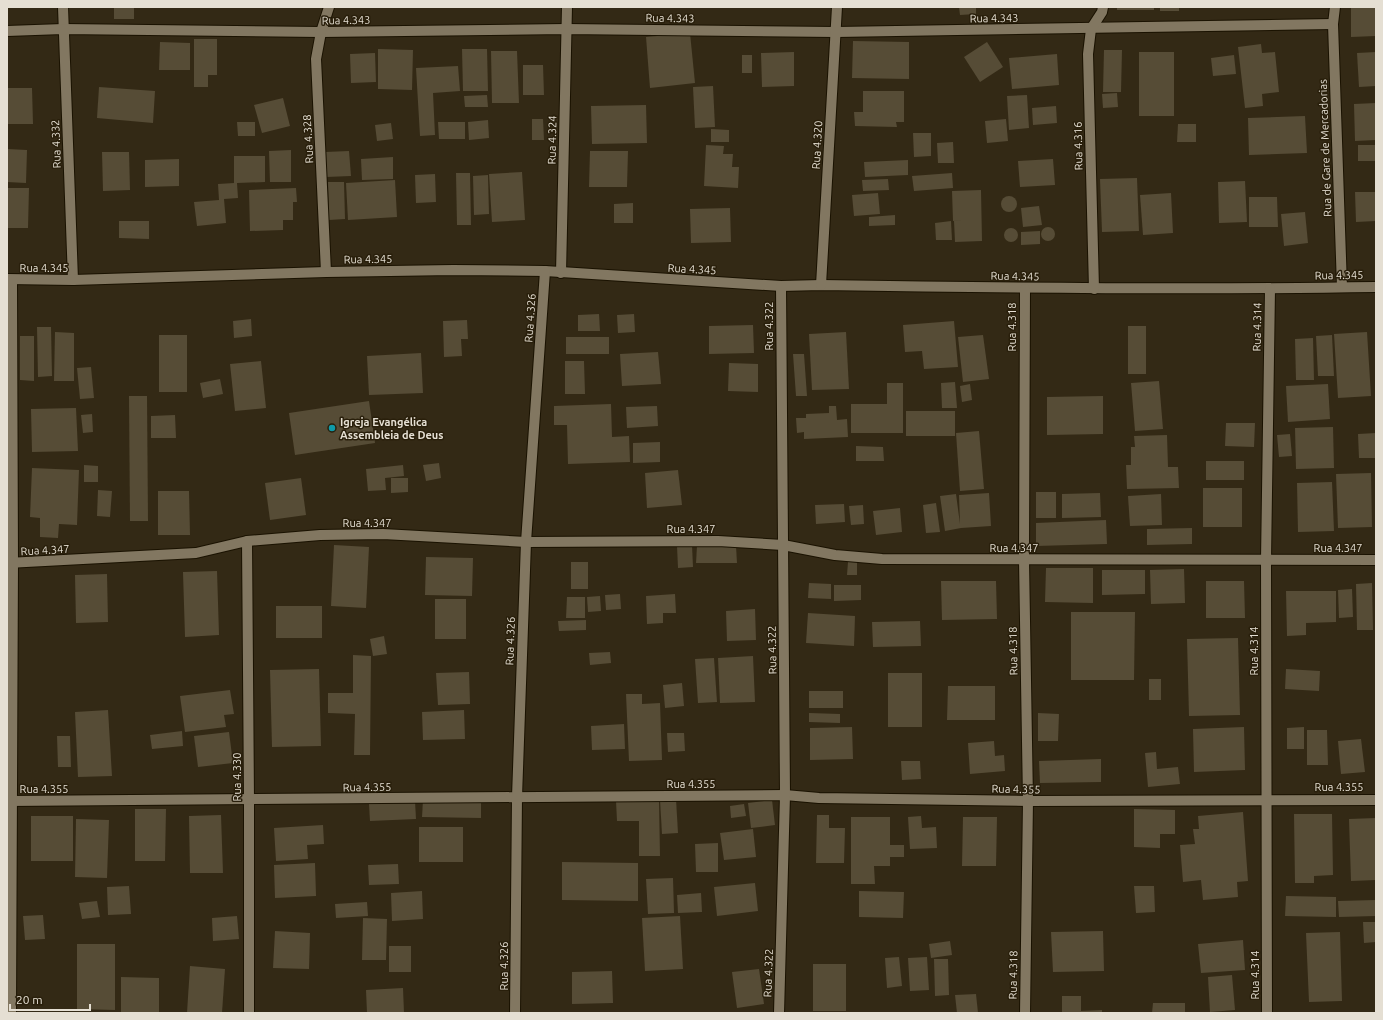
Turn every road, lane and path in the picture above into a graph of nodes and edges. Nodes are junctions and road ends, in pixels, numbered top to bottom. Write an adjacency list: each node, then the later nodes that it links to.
1 (63, 7): 8 (street, Rua 4.332)
2 (329, 7): 12 (street, Rua 4.328)
3 (567, 7): 9 (street, Rua 4.324)
4 (837, 7): 13 (street, Rua 4.320)
5 (1103, 7): 10 (street, Rua 4.316)
6 (1335, 7): 7 (street, Rua de Gare de Mercadorias)
7 (1333, 24): 10 (street, Rua 4.343); 21 (street, Rua de Gare de Mercadorias)
8 (63, 29): 11 (street, Rua 4.343); 12 (street, Rua 4.343); 18 (street, Rua 4.332)
9 (566, 29): 12 (street, Rua 4.343); 13 (street, Rua 4.343); 16 (street, Rua 4.324)
10 (1091, 29): 13 (street, Rua 4.343); 24 (street, Rua 4.316)
11 (7, 30)
12 (321, 32): 15 (street, Rua 4.328)
13 (836, 32): 19 (street, Rua 4.320)
14 (545, 271): 15 (street, Rua 4.345); 16 (street, Rua 4.345); 27 (street, Rua 4.326)
15 (326, 272): 18 (street, Rua 4.345)
16 (561, 273): 20 (street, Rua 4.345)
17 (9, 280): 18 (street, Rua 4.345); 32 (street)
18 (73, 280)
19 (821, 285): 20 (street, Rua 4.345); 23 (street, Rua 4.345)
20 (781, 286): 28 (street, Rua 4.322)
21 (1342, 287): 22 (street, Rua 4.345); 25 (street, Rua 4.345)
22 (1376, 287)
23 (1025, 289): 24 (street, Rua 4.345); 29 (street, Rua 4.318)
24 (1094, 289): 25 (street, Rua 4.345)
25 (1270, 289): 30 (street, Rua 4.314)
26 (247, 541): 27 (street, Rua 4.347); 32 (street, Rua 4.347); 36 (street, Rua 4.330)
27 (526, 542): 28 (street, Rua 4.347); 34 (street, Rua 4.326)
28 (782, 545): 29 (street, Rua 4.347); 33 (street, Rua 4.322)
29 (1024, 560): 30 (street, Rua 4.347); 39 (street, Rua 4.318)
30 (1266, 560): 31 (street, Rua 4.347); 35 (street, Rua 4.314)
31 (1376, 560)
32 (10, 563): 38 (street)
33 (785, 795): 34 (street, Rua 4.355); 39 (street, Rua 4.355); 43 (street, Rua 4.322)
34 (517, 797): 36 (street, Rua 4.355); 42 (street, Rua 4.326)
35 (1267, 799): 37 (street, Rua 4.355); 39 (street, Rua 4.355); 45 (street, Rua 4.314)
36 (249, 800): 38 (street, Rua 4.355); 41 (street, Rua 4.330)
37 (1376, 800)
38 (9, 801): 40 (street)
39 (1028, 801): 44 (street, Rua 4.318)
40 (11, 1013)
41 (249, 1013)
42 (515, 1013)
43 (779, 1013)
44 (1025, 1013)
45 (1267, 1013)

